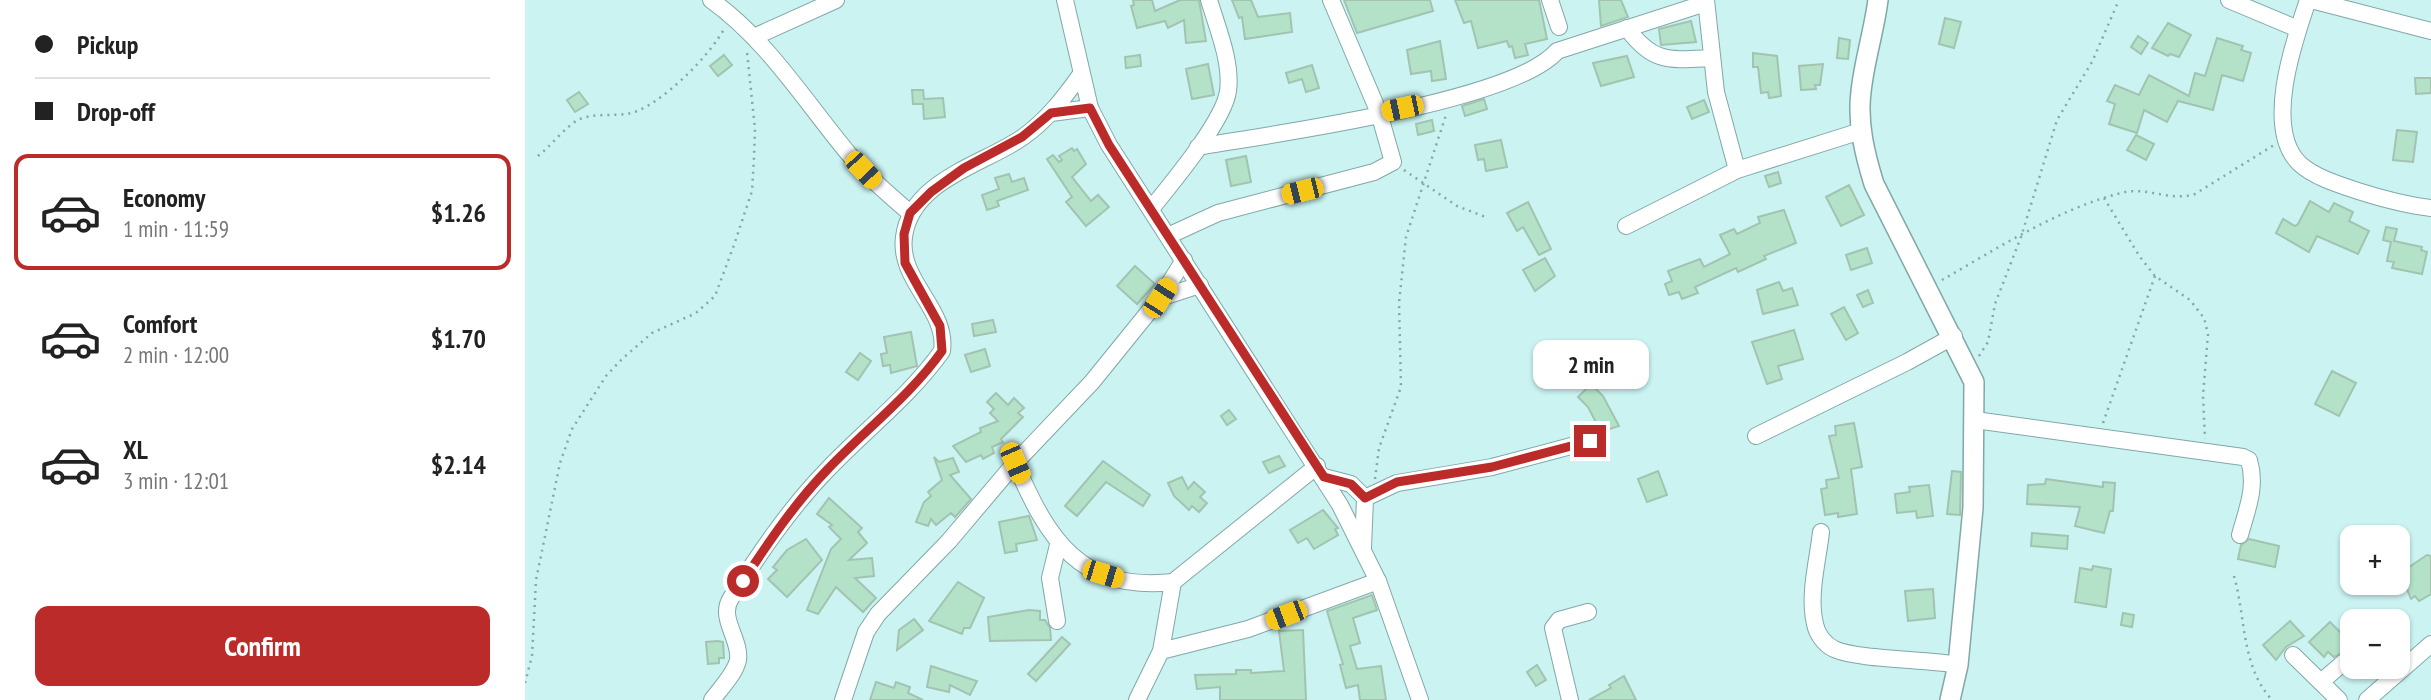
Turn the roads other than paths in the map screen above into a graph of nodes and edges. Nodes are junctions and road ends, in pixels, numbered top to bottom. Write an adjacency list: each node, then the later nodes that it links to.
1 (711, 0): 11 (street)
2 (836, 0): 16 (street)
3 (1065, 0): 18 (street)
4 (1209, 0): 23 (street)
5 (1331, 0): 21 (street)
6 (1550, 0): 12 (street)
7 (1878, 0): 22 (street)
8 (2229, 0): 14 (street)
9 (2309, 0): 14 (street); 15 (street)
10 (1706, 1): 13 (street); 17 (street)
11 (731, 9): 16 (street)
12 (1559, 27)
13 (1627, 28): 17 (street); 21 (street)
14 (2298, 29): 25 (street)
15 (2431, 30)
16 (750, 33): 27 (street)
17 (1712, 58): 24 (street)
18 (1081, 74): 19 (street); 20 (street)
19 (1090, 108): 20 (street); 26 (street)
20 (1051, 113): 27 (street)
21 (1379, 113): 23 (street); 29 (street)
22 (1861, 131): 24 (street); 33 (street)
23 (1198, 147): 26 (street)
24 (1737, 170): 28 (street)
25 (2431, 208)
26 (1151, 209): 29 (street)
27 (910, 213): 54 (street)
28 (1626, 226)
29 (1170, 235): 30 (street)
30 (1184, 260): 31 (street); 32 (street)
31 (1200, 285): 32 (street); 38 (street)
32 (1160, 298): 37 (street)
33 (1954, 336): 34 (street); 35 (street)
34 (1975, 420): 41 (street); 51 (street)
35 (1756, 436)
36 (1590, 441): 39 (street)
37 (1015, 463): 42 (street); 55 (street)
38 (1321, 472): 39 (street); 43 (street); 45 (street)
39 (1369, 495): 43 (street)
40 (1821, 532): 51 (street)
41 (2241, 534)
42 (1058, 545): 45 (street); 47 (street)
43 (1363, 548): 44 (street)
44 (1378, 581): 49 (street); 57 (street)
45 (1173, 582): 49 (street)
46 (1588, 612): 58 (street)
47 (1057, 621)
48 (2431, 644): 61 (street)
49 (1161, 651): 56 (street)
50 (2293, 655): 53 (street)
51 (1958, 665): 59 (street)
52 (2340, 665): 53 (street)
53 (2321, 682): 60 (street)
54 (712, 700)
55 (843, 700)
56 (1137, 700)
57 (1420, 700)
58 (1570, 700)
59 (1949, 700)
60 (2339, 700)
61 (2367, 700)

